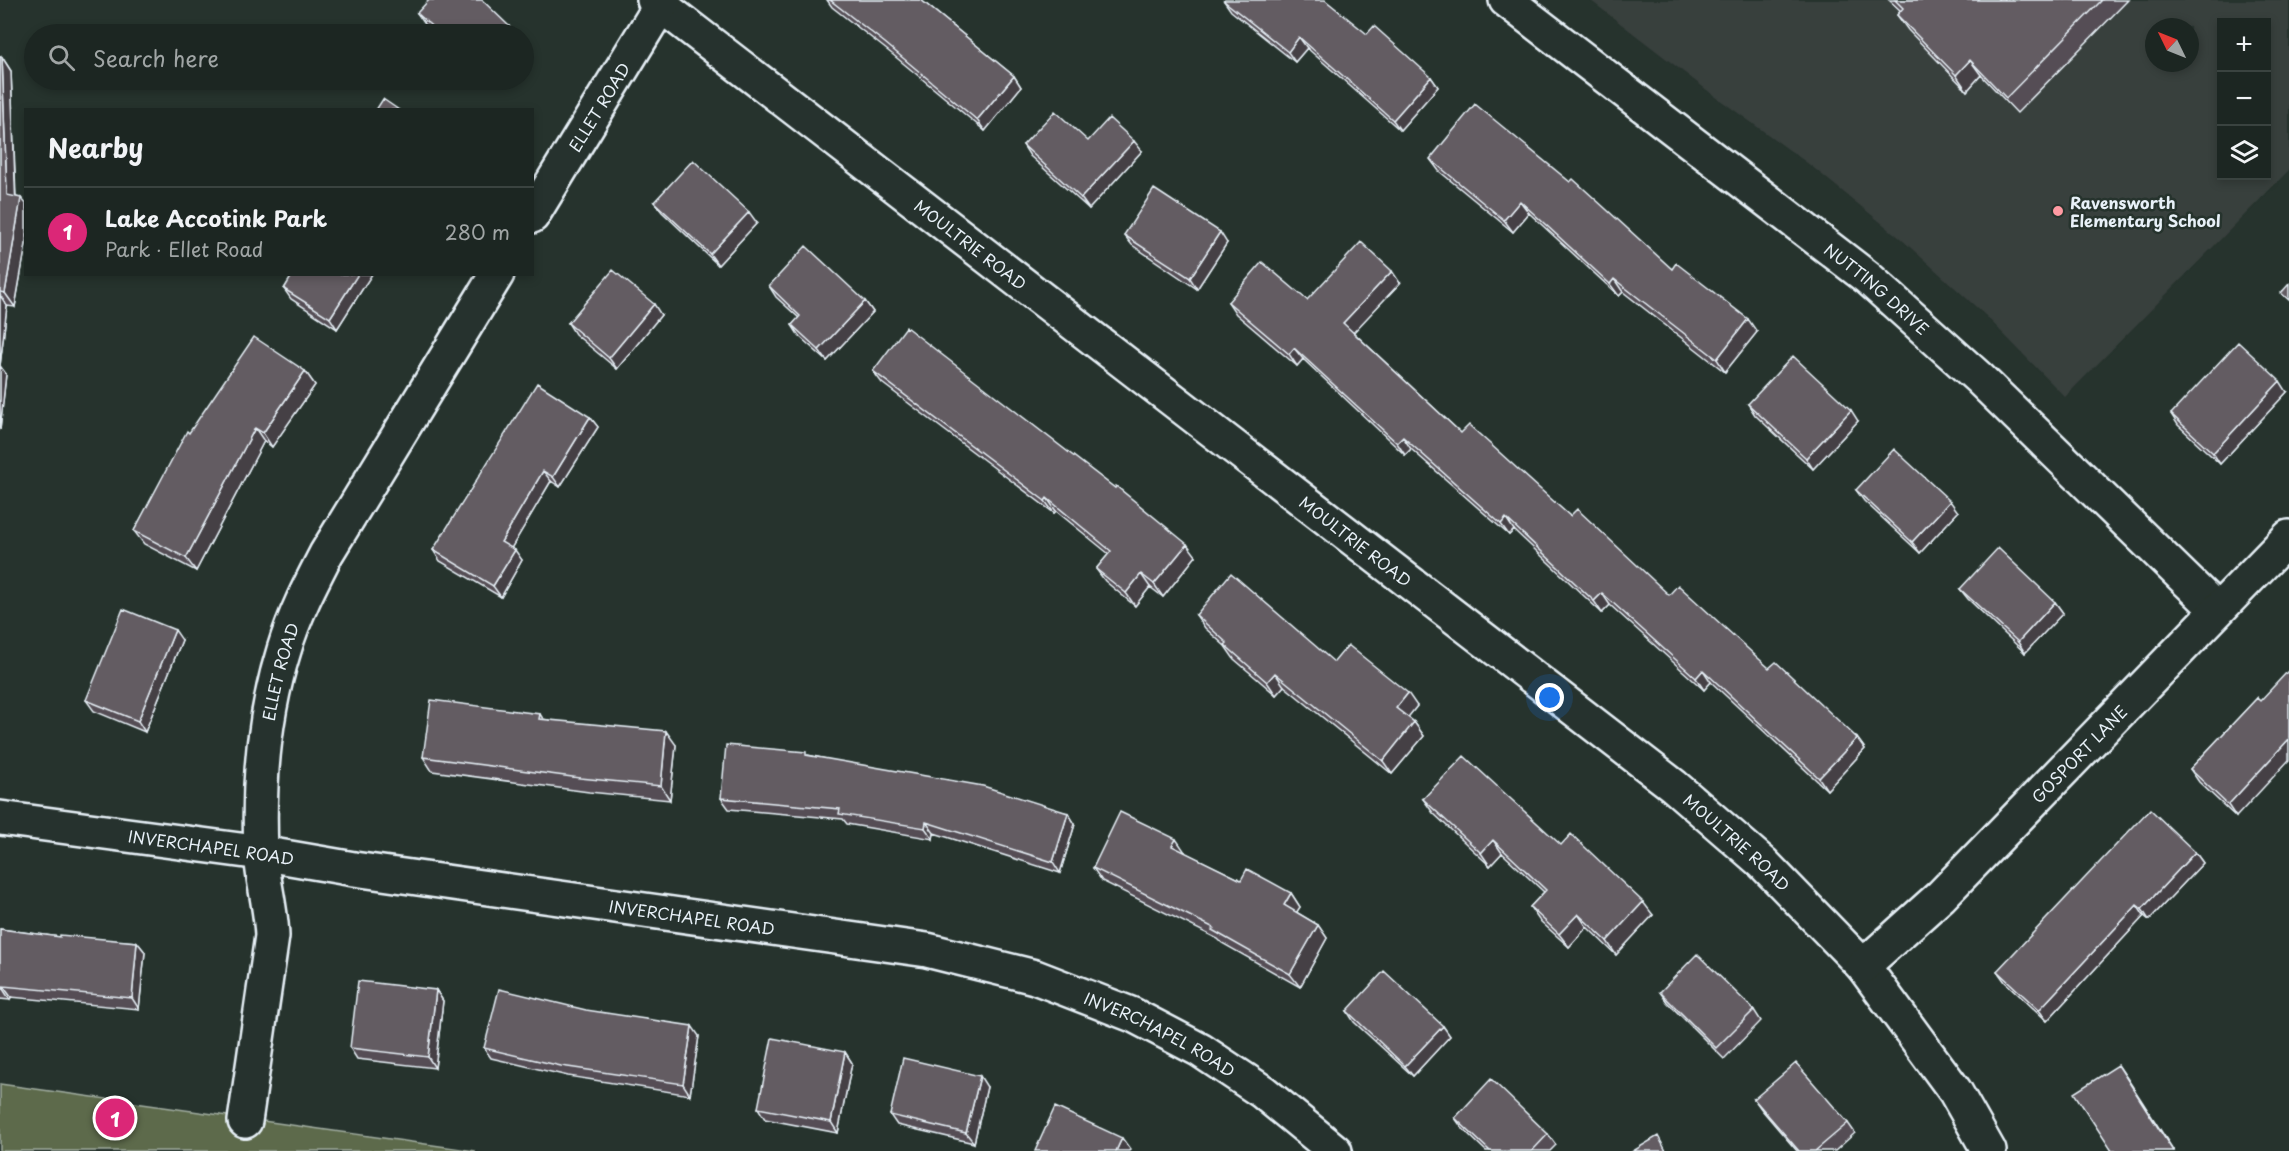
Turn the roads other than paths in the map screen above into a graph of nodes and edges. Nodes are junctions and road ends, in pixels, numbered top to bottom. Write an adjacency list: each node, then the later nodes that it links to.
1 (1506, 0): 6 (street, NUTTING DRIVE)
2 (660, 2): 3 (street, ELLET ROAD); 9 (street, MOULTRIE ROAD)
3 (534, 213)
4 (496, 276): 8 (street, ELLET ROAD)
5 (2289, 537): 6 (street, GOSPORT LANE)
6 (2217, 610): 9 (street, GOSPORT LANE)
7 (0, 818): 8 (street, INVERCHAPEL ROAD)
8 (261, 853): 10 (street, ELLET ROAD); 11 (street, INVERCHAPEL ROAD)
9 (1863, 966): 12 (street, MOULTRIE ROAD)
10 (246, 1121)
11 (1335, 1151)
12 (1989, 1151)

